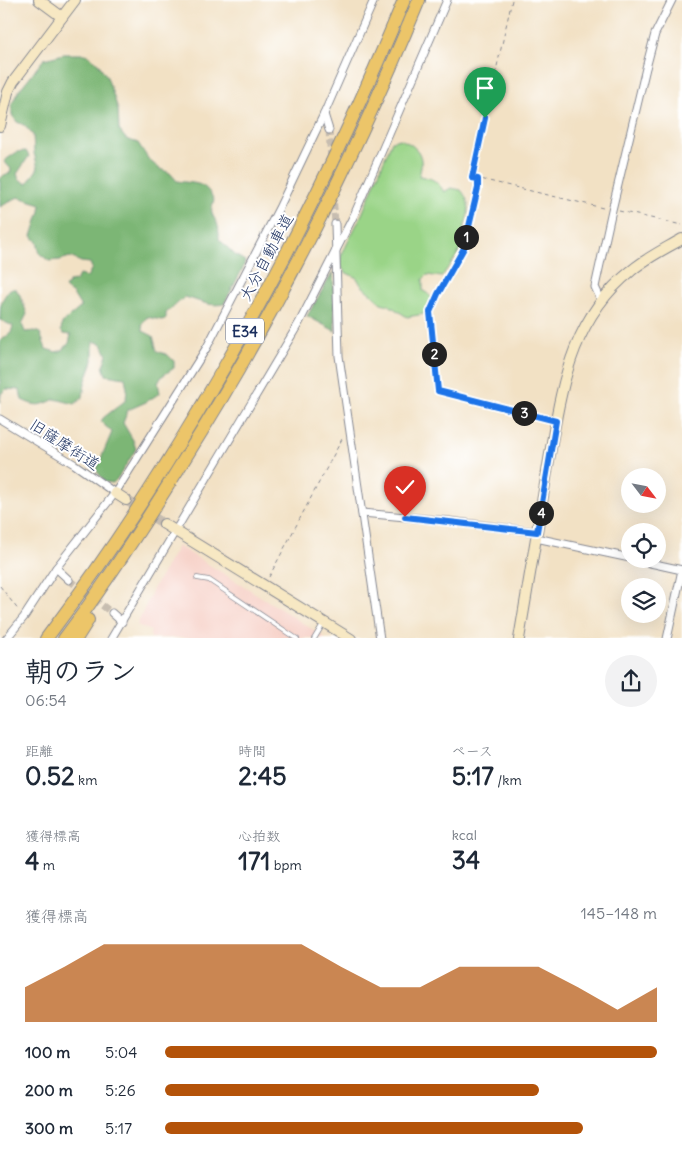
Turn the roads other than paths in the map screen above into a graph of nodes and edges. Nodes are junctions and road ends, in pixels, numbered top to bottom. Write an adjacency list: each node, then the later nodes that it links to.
1 (39, 0): 8 (street)
2 (75, 0): 8 (street)
3 (374, 0): 9 (street)
4 (404, 0): 34 (highway, 大分自動車道 / E34)
5 (419, 0): 20 (highway, 大分自動車道 / E34)
6 (447, 0): 14 (street)
7 (672, 0): 15 (street)
8 (62, 17): 10 (street)
9 (324, 114): 11 (street); 17 (street)
10 (0, 126)
11 (329, 130)
12 (335, 224): 14 (street)
13 (682, 239): 15 (street)
14 (336, 248): 19 (street); 22 (street)
15 (602, 302): 23 (street)
16 (0, 419): 17 (street, 旧薩摩街道)
17 (114, 493): 18 (street); 26 (street)
18 (126, 500)
19 (362, 513): 23 (street); 41 (street)
20 (146, 521): 35 (highway, 大分自動車道 / E34); 36 (highway)
21 (164, 524): 22 (street)
22 (174, 530): 31 (street); 32 (street)
23 (537, 535): 24 (street); 42 (street)
24 (621, 556)
25 (666, 567): 27 (street)
26 (56, 568): 29 (street); 33 (street)
27 (682, 570): 43 (street)
28 (197, 578): 38 (lane)
29 (69, 580)
30 (112, 613): 31 (street)
31 (122, 622): 37 (street)
32 (324, 622): 39 (lane); 40 (street)
33 (6, 638)
34 (46, 638)
35 (64, 638)
36 (76, 638)
37 (111, 638)
38 (297, 638)
39 (314, 638)
40 (350, 638)
41 (380, 638)
42 (519, 638)
43 (667, 638)

